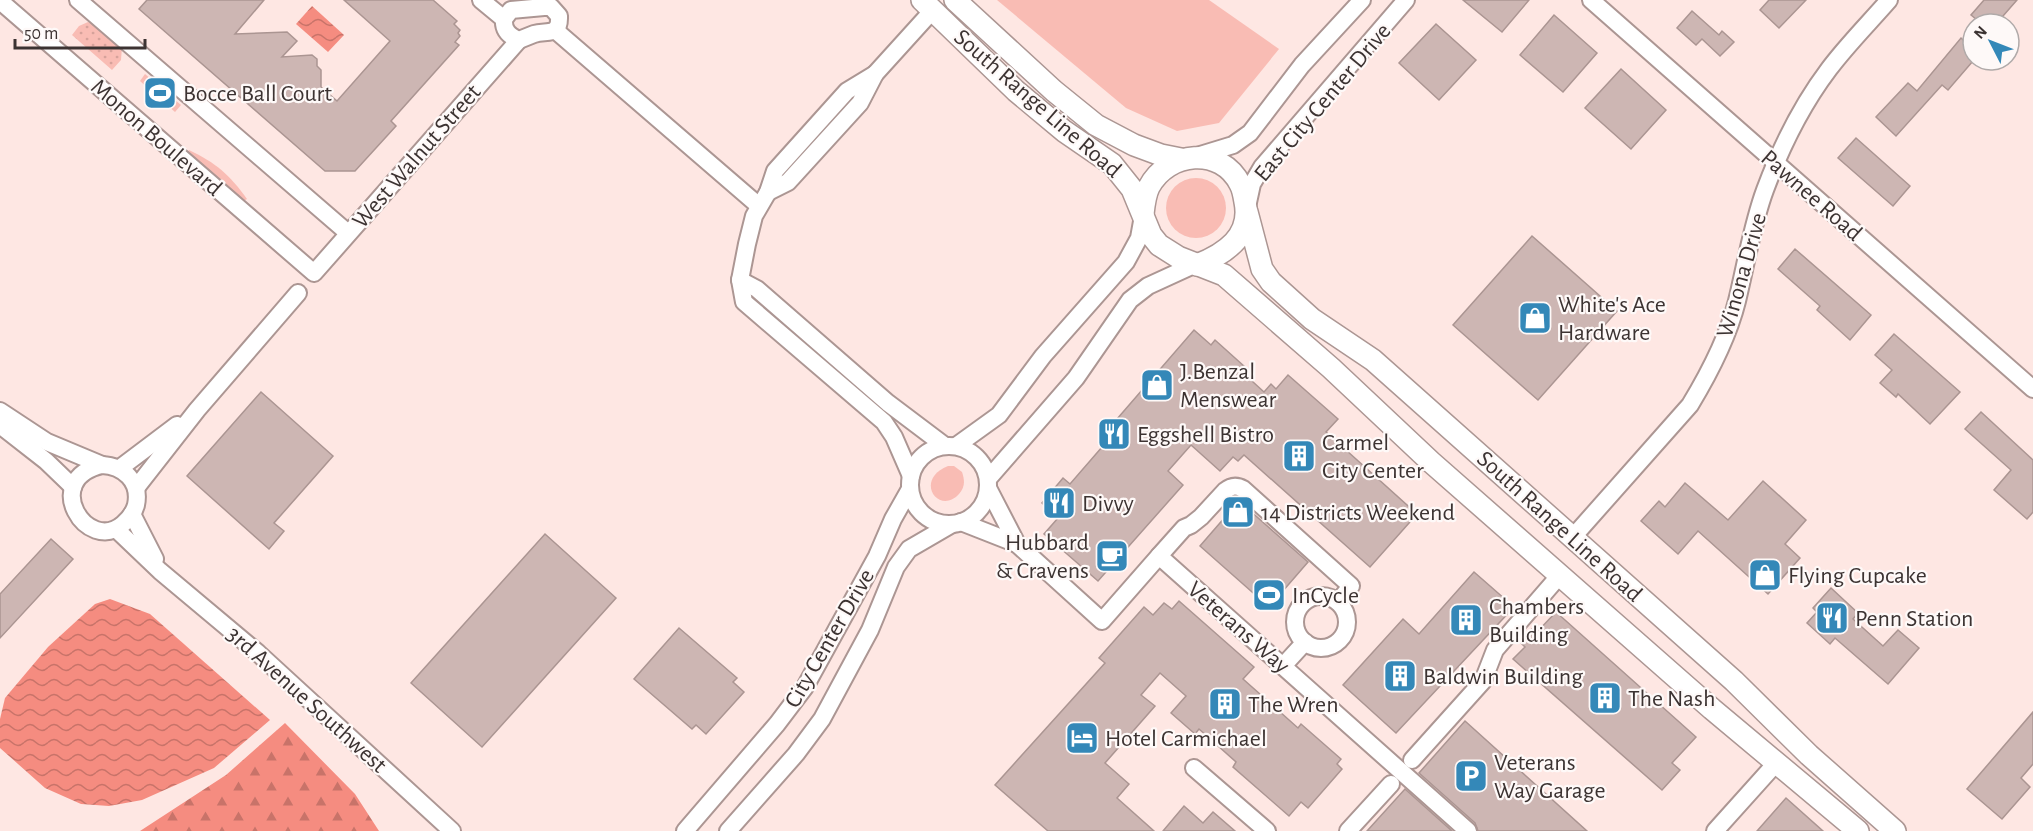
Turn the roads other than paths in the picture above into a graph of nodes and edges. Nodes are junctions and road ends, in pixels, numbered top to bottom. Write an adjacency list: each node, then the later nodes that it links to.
1 (78, 0): 19 (street)
2 (481, 0): 11 (street)
3 (955, 0): 14 (main road, South Range Line Road)
4 (1362, 0): 14 (street, East City Center Drive)
5 (1406, 0): 17 (street, East City Center Drive)
6 (1591, 0): 15 (street, Pawnee Road)
7 (1889, 0): 15 (street, Winona Drive)
8 (0, 1): 21 (street, Monon Boulevard)
9 (554, 4): 11 (street); 12 (street)
10 (927, 5): 16 (street); 18 (main road, South Range Line Road)
11 (504, 19): 13 (street)
12 (555, 30): 13 (street); 16 (street)
13 (519, 40): 19 (street, West Walnut Street)
14 (1187, 158): 17 (main road); 18 (main road)
15 (1776, 162): 24 (street, Pawnee Road); 38 (street, Winona Drive)
16 (764, 199): 22 (street)
17 (1247, 210): 20 (main road); 38 (main road, South Range Line Road)
18 (1143, 214): 20 (main road); 28 (street)
19 (348, 233): 21 (street, West Walnut Street)
20 (1196, 265): 32 (street); 42 (main road, South Range Line Road)
21 (314, 273)
22 (740, 280): 28 (street); 31 (street)
23 (298, 292): 25 (street)
24 (2033, 389)
25 (197, 410): 30 (street); 34 (street)
26 (0, 411): 29 (street)
27 (0, 425): 33 (street)
28 (951, 446): 31 (street); 32 (street)
29 (102, 465): 30 (street); 33 (street)
30 (120, 468): 34 (street)
31 (910, 483): 36 (street); 51 (street, City Center Drive)
32 (988, 484): 36 (street); 39 (street)
33 (73, 487): 37 (street)
34 (136, 488): 35 (street)
35 (132, 514): 37 (street); 41 (street, 3rd Avenue Southwest)
36 (956, 523): 39 (street); 52 (street, City Center Drive)
37 (117, 530): 41 (street, 3rd Avenue Southwest)
38 (1573, 537): 58 (main road, South Range Line Road)
39 (1017, 544): 40 (street)
40 (1159, 556): 43 (street); 45 (street, Veterans Way)
41 (160, 571): 50 (street, 3rd Avenue Southwest)
42 (1560, 575): 46 (street); 47 (main road, South Range Line Road)
43 (1338, 602): 44 (street); 44 (street)
44 (1305, 642): 45 (street)
45 (1283, 666): 55 (street, Veterans Way)
46 (1412, 760)
47 (1777, 762): 56 (street); 57 (main road, South Range Line Road)
48 (1194, 768): 53 (street)
49 (1391, 784): 54 (street)
50 (452, 831)
51 (685, 831)
52 (728, 831)
53 (1267, 831)
54 (1348, 831)
55 (1468, 831)
56 (1715, 831)
57 (1858, 831)
58 (1895, 831)

